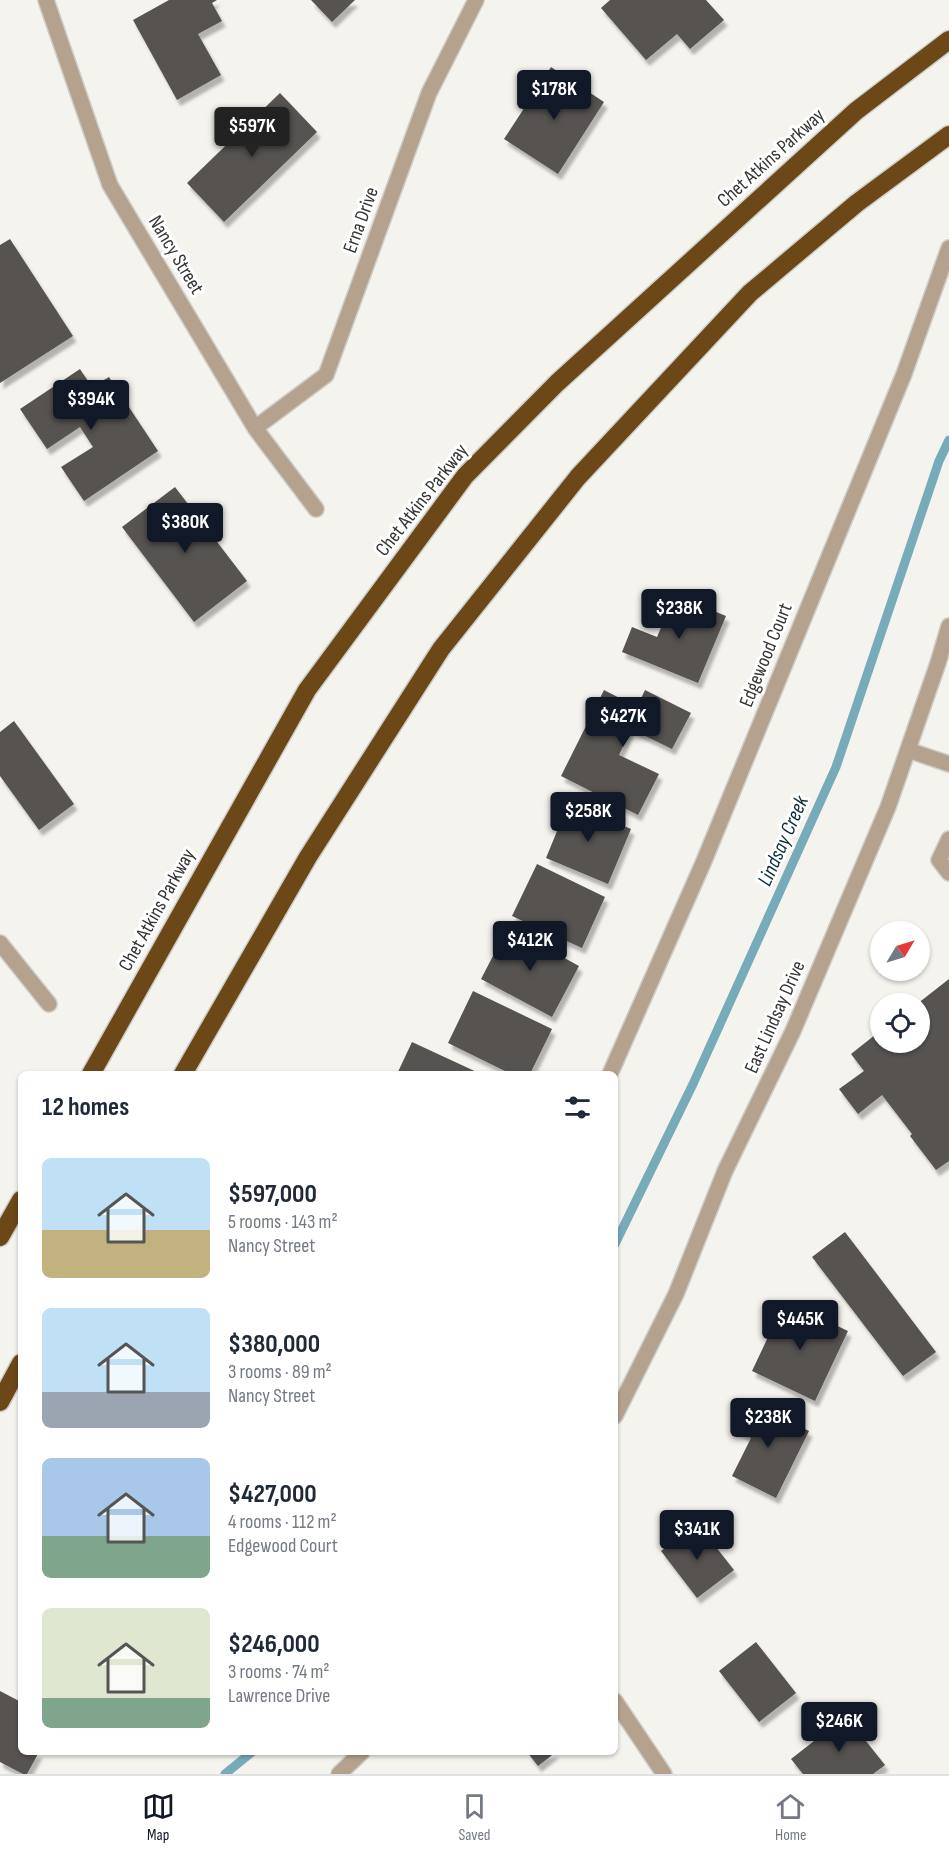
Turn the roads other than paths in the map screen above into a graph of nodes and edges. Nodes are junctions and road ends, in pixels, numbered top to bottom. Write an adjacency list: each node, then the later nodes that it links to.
1 (46, 0): 6 (street, Nancy Street)
2 (476, 0): 6 (street, Erna Drive)
3 (949, 40): 15 (highway, Chet Atkins Parkway)
4 (949, 135): 16 (highway)
5 (949, 248): 17 (street, Edgewood Court)
6 (255, 428): 7 (street, Nancy Street)
7 (316, 509)
8 (949, 626): 9 (street, East Lindsay Drive)
9 (908, 750): 10 (street); 22 (street, East Lindsay Drive)
10 (949, 764)
11 (949, 839): 12 (street)
12 (949, 873)
13 (0, 943): 14 (street)
14 (49, 1004)
15 (93, 1071)
16 (185, 1071)
17 (611, 1071)
18 (18, 1205): 19 (highway)
19 (0, 1237)
20 (18, 1369): 21 (highway)
21 (0, 1402)
22 (618, 1410)
23 (618, 1705): 26 (street)
24 (359, 1755): 25 (street)
25 (339, 1774)
26 (664, 1774)

